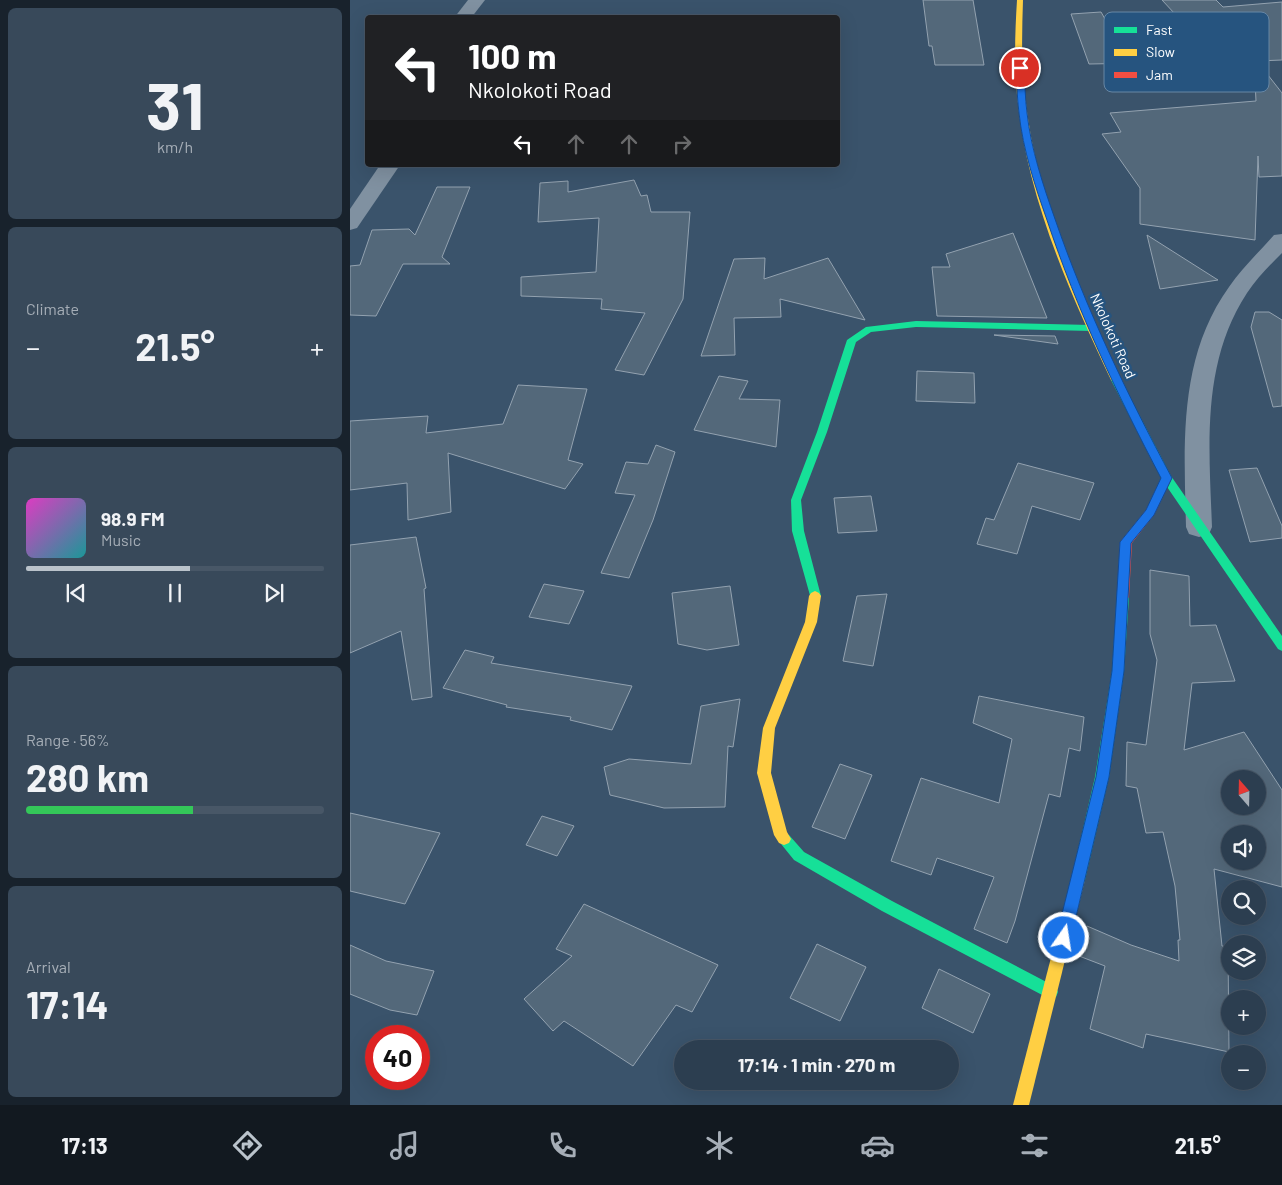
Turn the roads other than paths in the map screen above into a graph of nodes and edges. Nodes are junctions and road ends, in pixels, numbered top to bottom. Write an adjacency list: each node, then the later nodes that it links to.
1 (477, 0): 3 (street)
2 (1020, 0): 7 (street, Nkolokoti Road)
3 (464, 15)
4 (389, 167): 5 (street)
5 (350, 224)
6 (1282, 240): 9 (street)
7 (1091, 328): 8 (street, Nkolokoti Road); 11 (street)
8 (1166, 478): 9 (street, Nkolokoti Road); 11 (street)
9 (1199, 526): 10 (street, Nkolokoti Road)
10 (1282, 646)
11 (1051, 992): 12 (street)
12 (1021, 1105)

